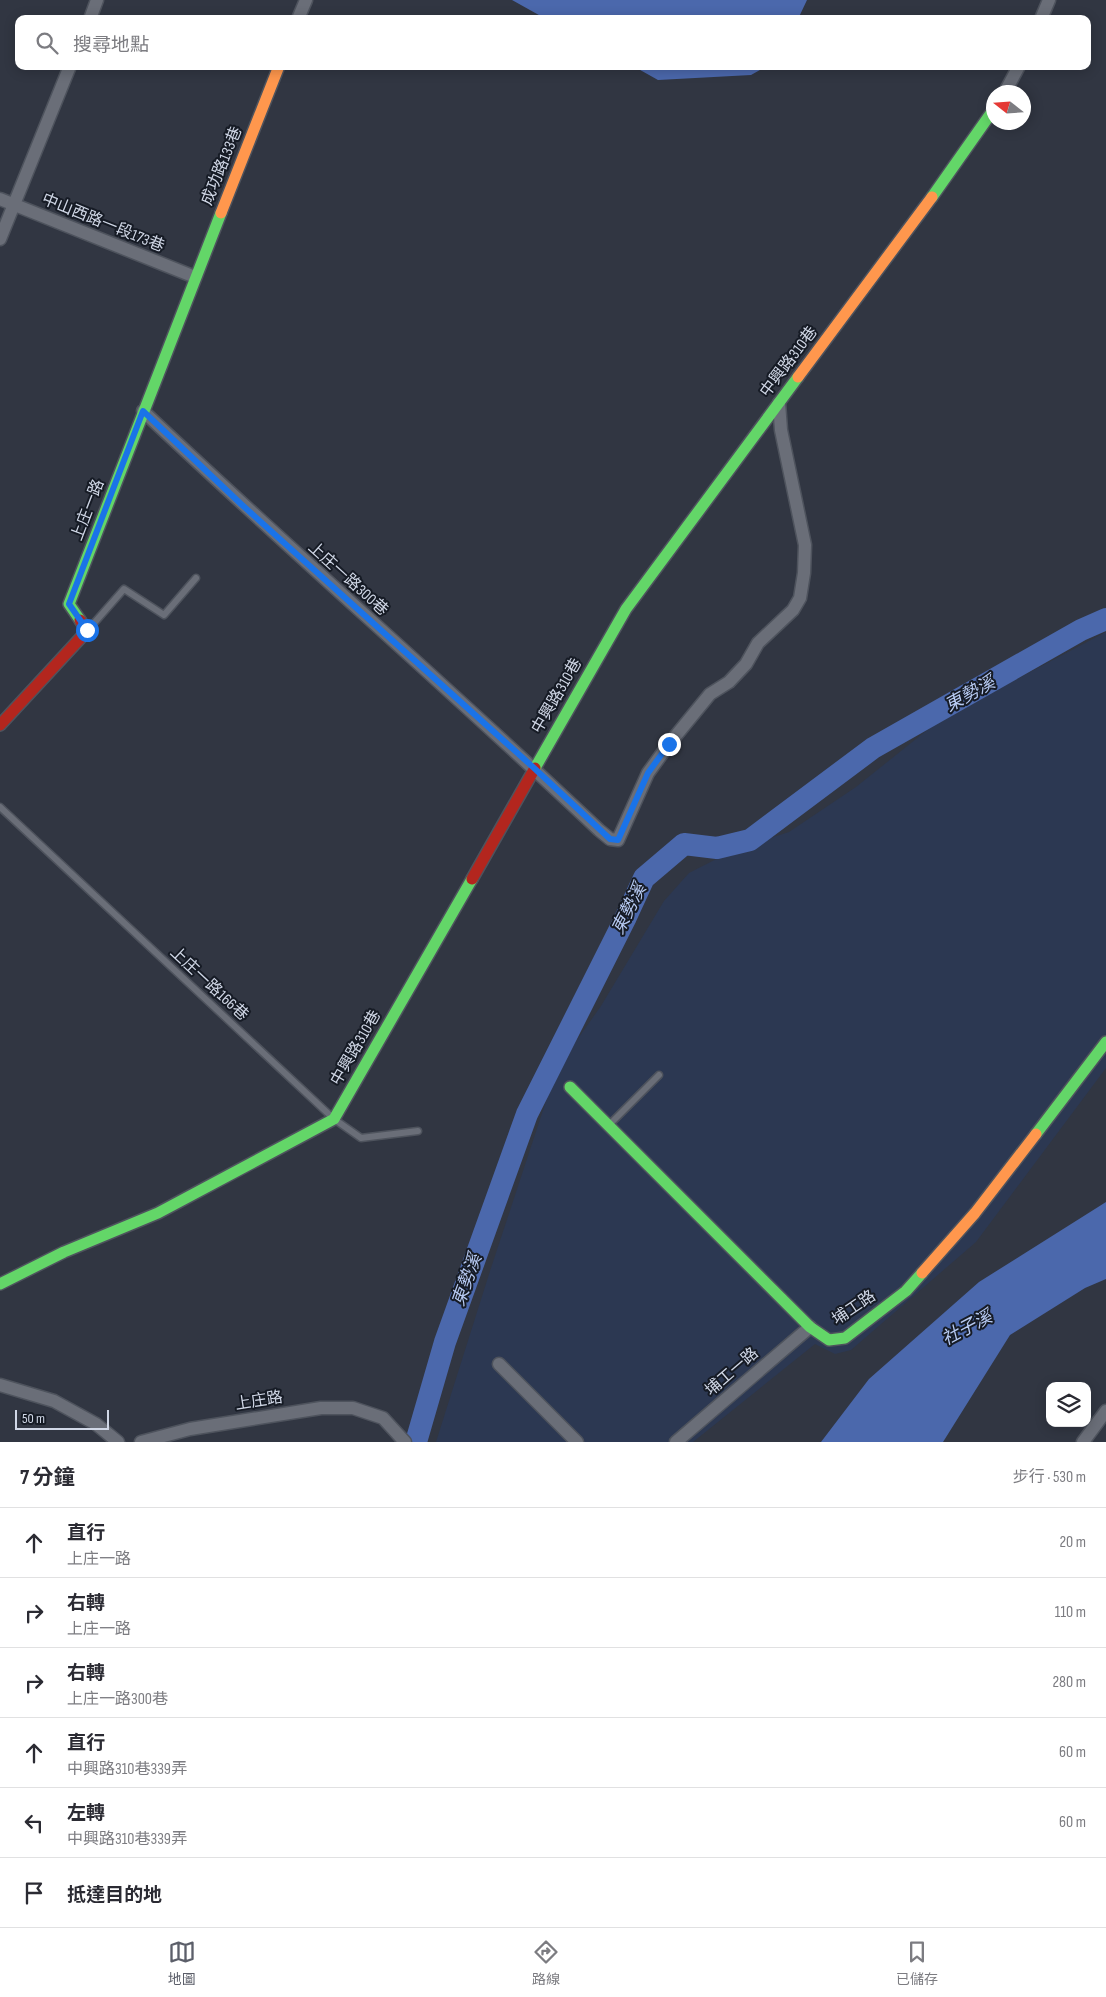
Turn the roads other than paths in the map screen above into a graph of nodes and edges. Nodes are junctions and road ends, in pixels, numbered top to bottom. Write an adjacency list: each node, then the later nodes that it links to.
1 (98, 0): 4 (street)
2 (306, 0): 5 (street)
3 (1049, 0): 6 (street)
4 (92, 15)
5 (300, 15)
6 (1043, 15)
7 (68, 70): 13 (street)
8 (277, 70): 15 (street, 成功路133巷)
9 (1017, 70): 10 (street)
10 (1009, 85)
11 (986, 120): 16 (street, 中興路310巷)
12 (0, 199): 13 (street, 中山西路一段173巷)
13 (13, 205): 14 (street); 15 (street, 中山西路一段173巷)
14 (0, 239)
15 (195, 277): 17 (street, 上庄一路)
16 (779, 403): 21 (street, 中興路310巷); 21 (street, 上庄一路300巷)
17 (143, 411): 19 (street, 上庄一路); 21 (street, 上庄一路300巷)
18 (196, 578): 19 (lane)
19 (87, 630): 20 (street)
20 (0, 725)
21 (534, 768): 26 (street, 中興路310巷)
22 (0, 807): 26 (lane, 上庄一路166巷)
23 (1106, 1042): 30 (street, 埔工路)
24 (659, 1075): 27 (lane)
25 (570, 1088): 27 (street, 埔工路)
26 (334, 1119): 28 (lane, 上庄一路166巷); 29 (street)
27 (608, 1126): 30 (street, 埔工路)
28 (418, 1131)
29 (0, 1284)
30 (810, 1328): 38 (street, 埔工一路)
31 (499, 1364): 37 (street)
32 (0, 1385): 34 (street)
33 (1106, 1411): 39 (street)
34 (118, 1442)
35 (141, 1442): 36 (street, 上庄路)
36 (405, 1442)
37 (577, 1442)
38 (676, 1442)
39 (1082, 1442)

